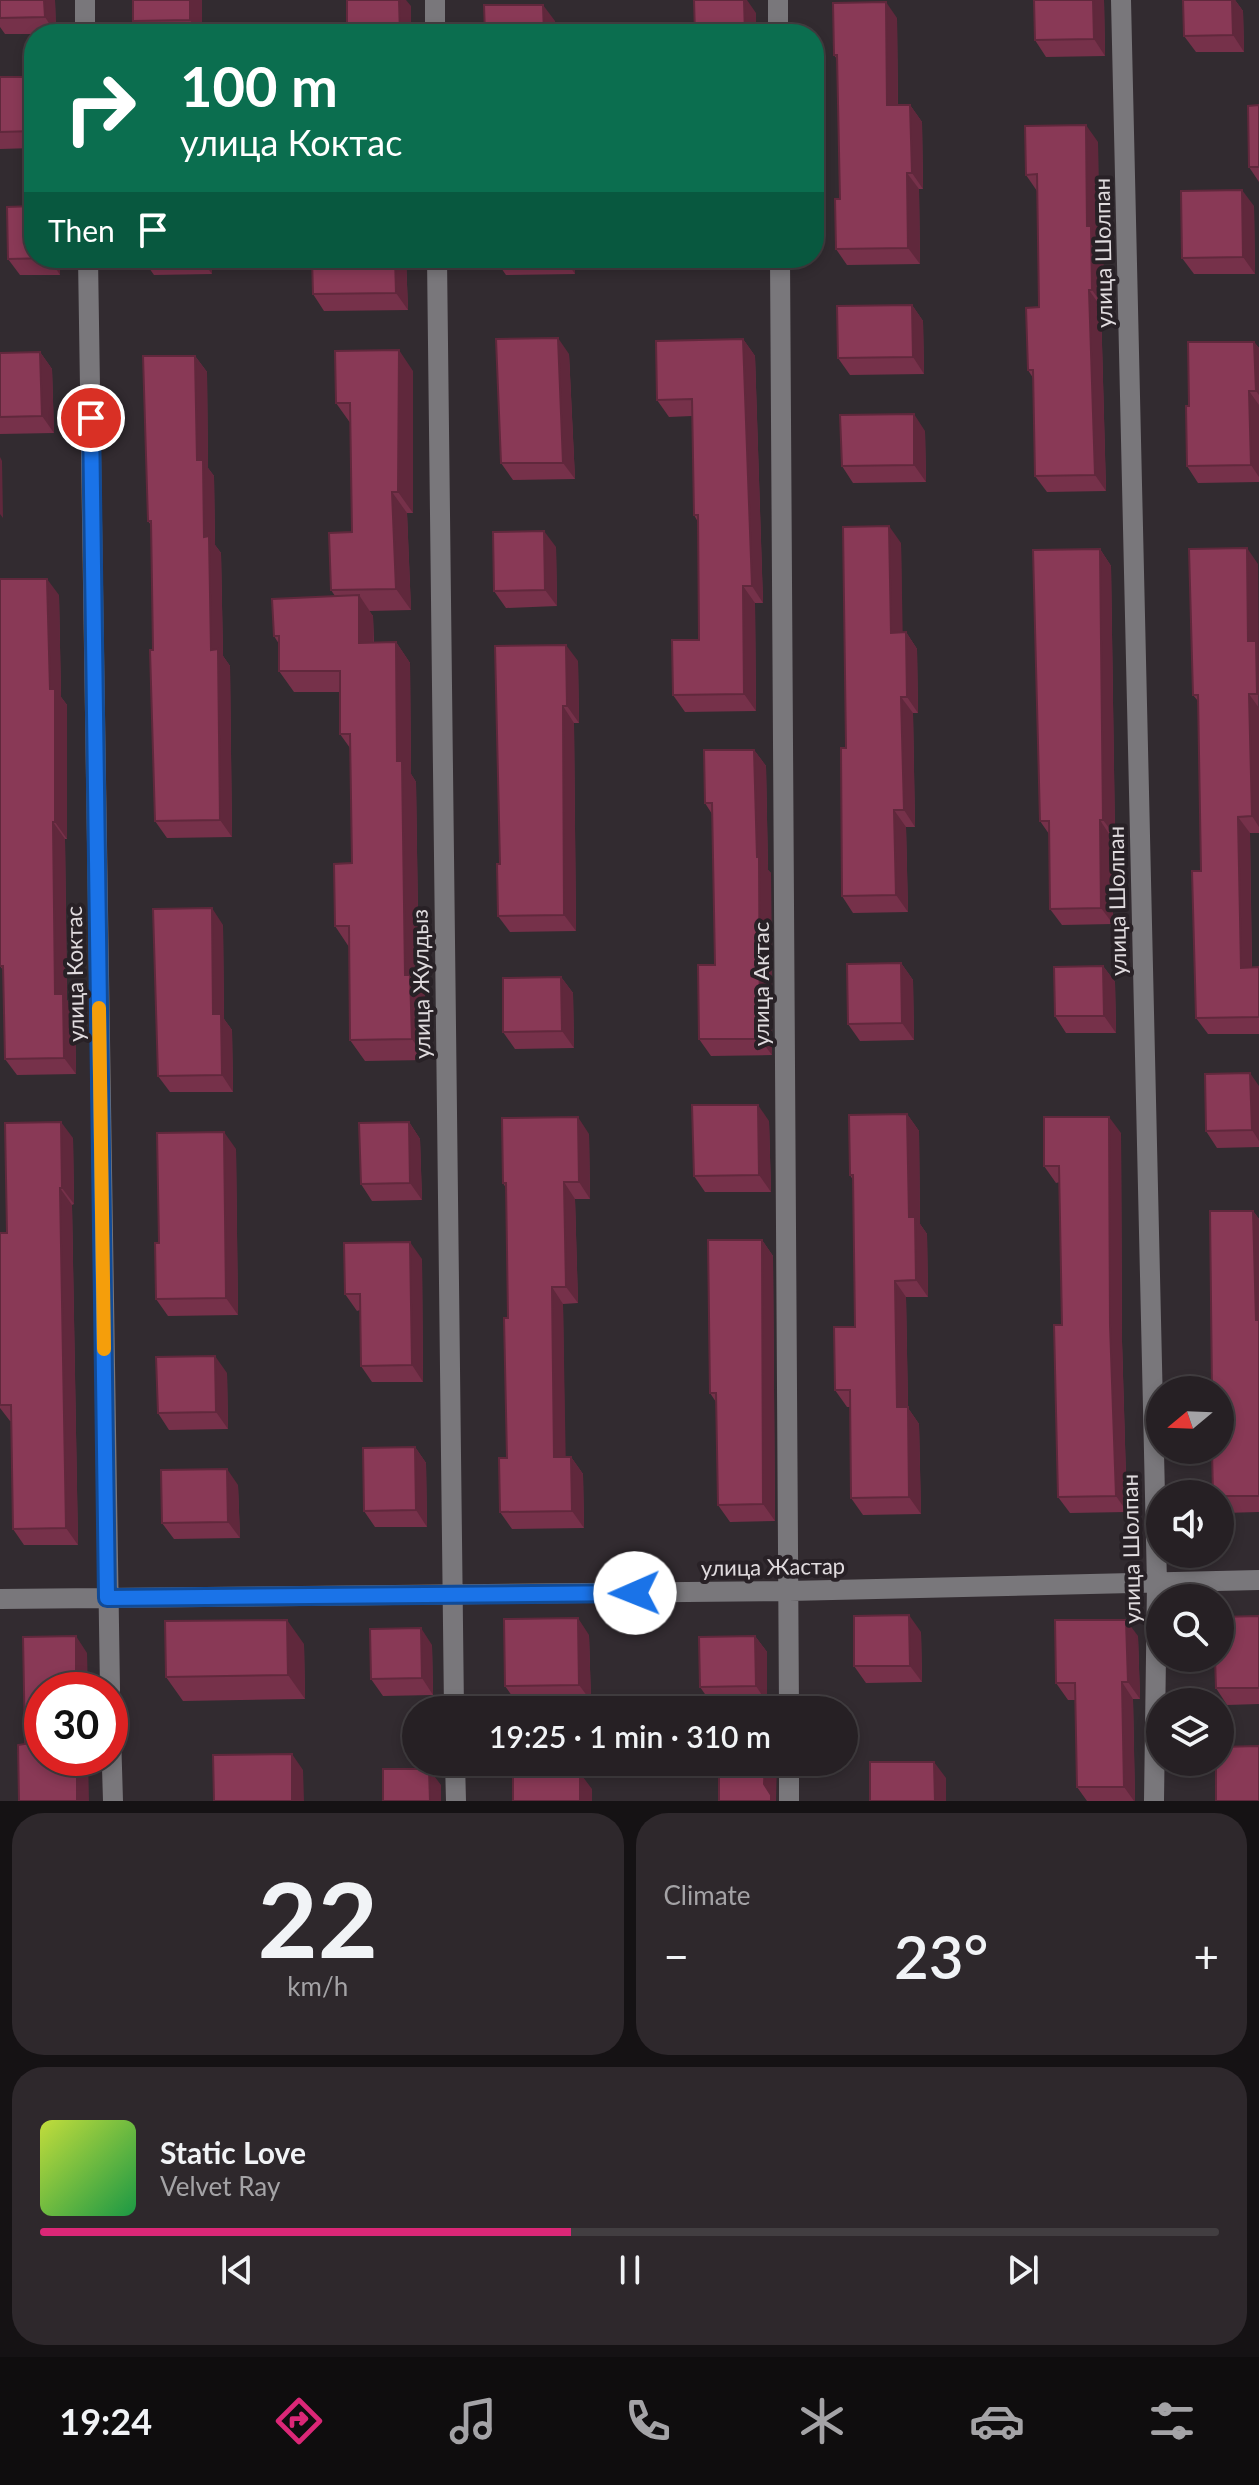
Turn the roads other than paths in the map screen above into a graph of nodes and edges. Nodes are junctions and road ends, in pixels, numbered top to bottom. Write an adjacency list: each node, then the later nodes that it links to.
1 (85, 0): 5 (street)
2 (435, 0): 6 (street)
3 (778, 0): 7 (street)
4 (1121, 0): 13 (street, улица Шолпан)
5 (85, 24)
6 (435, 24)
7 (778, 24)
8 (88, 268): 16 (street, улица Коктас)
9 (437, 268): 15 (street, улица Жулдыз)
10 (780, 268): 14 (street, улица Актас)
11 (1259, 1580): 13 (street, улица Жастар)
12 (1146, 1584): 14 (street, улица Жастар)
13 (1157, 1584)
14 (789, 1591): 15 (street, улица Жастар); 21 (street, улица Актас)
15 (451, 1595): 16 (street, улица Жастар); 20 (street, улица Жулдыз)
16 (107, 1598): 17 (street, улица Жастар); 18 (street, улица Коктас)
17 (0, 1599)
18 (109, 1672)
19 (1156, 1672): 28 (street, улица Шолпан)
20 (454, 1696)
21 (789, 1696)
22 (112, 1776): 25 (street)
23 (455, 1776): 26 (street)
24 (789, 1776): 27 (street)
25 (113, 1801)
26 (456, 1801)
27 (789, 1801)
28 (1154, 1801)

